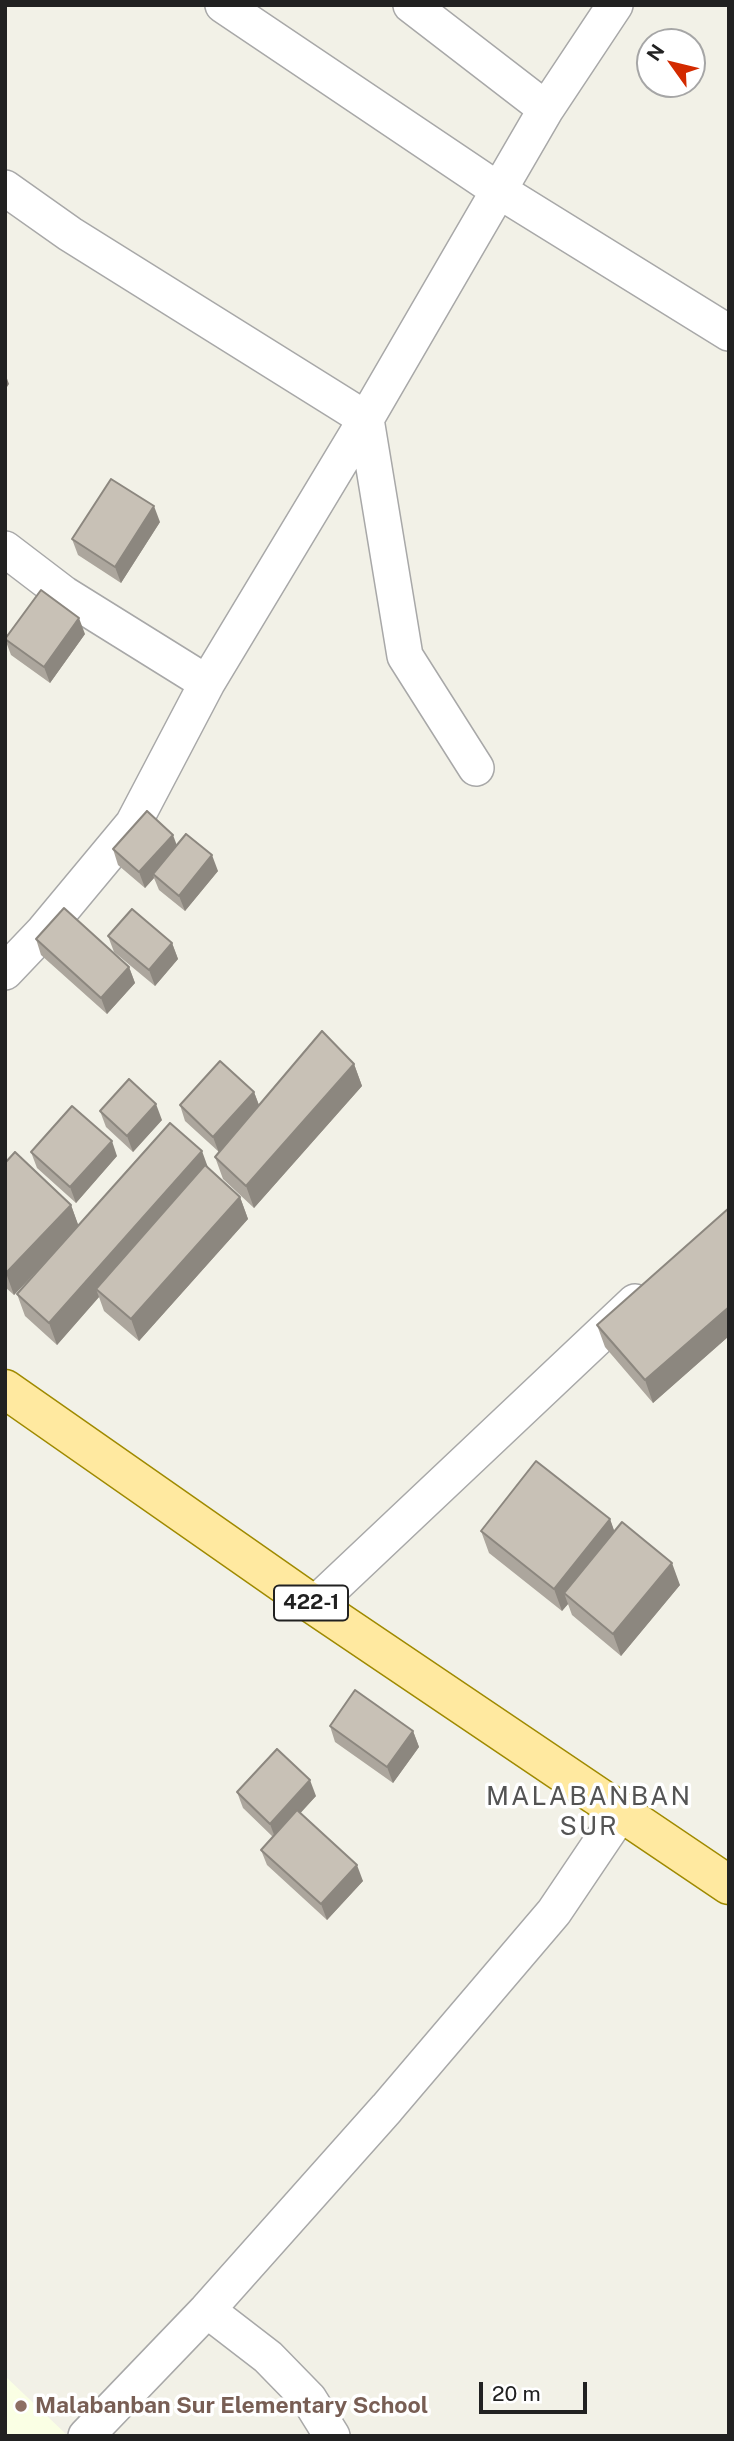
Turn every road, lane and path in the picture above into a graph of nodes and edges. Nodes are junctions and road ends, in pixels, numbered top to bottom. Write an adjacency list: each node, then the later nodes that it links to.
1 (223, 5): 6 (street)
2 (411, 5): 4 (street)
3 (615, 5): 4 (street)
4 (545, 109): 6 (street)
5 (5, 188): 8 (street)
6 (498, 190): 7 (street); 8 (street)
7 (729, 332)
8 (366, 419): 10 (street); 11 (street)
9 (5, 549): 10 (street)
10 (207, 683): 12 (street)
11 (476, 768)
12 (5, 972)
13 (658, 1280): 15 (street)
14 (5, 1389): 15 (main road, 422-1)
15 (314, 1605): 16 (main road, 422-1)
16 (622, 1811): 17 (main road, 422-1); 18 (street)
17 (729, 1885)
18 (207, 2310): 19 (street); 20 (street)
19 (86, 2436)
20 (332, 2436)

